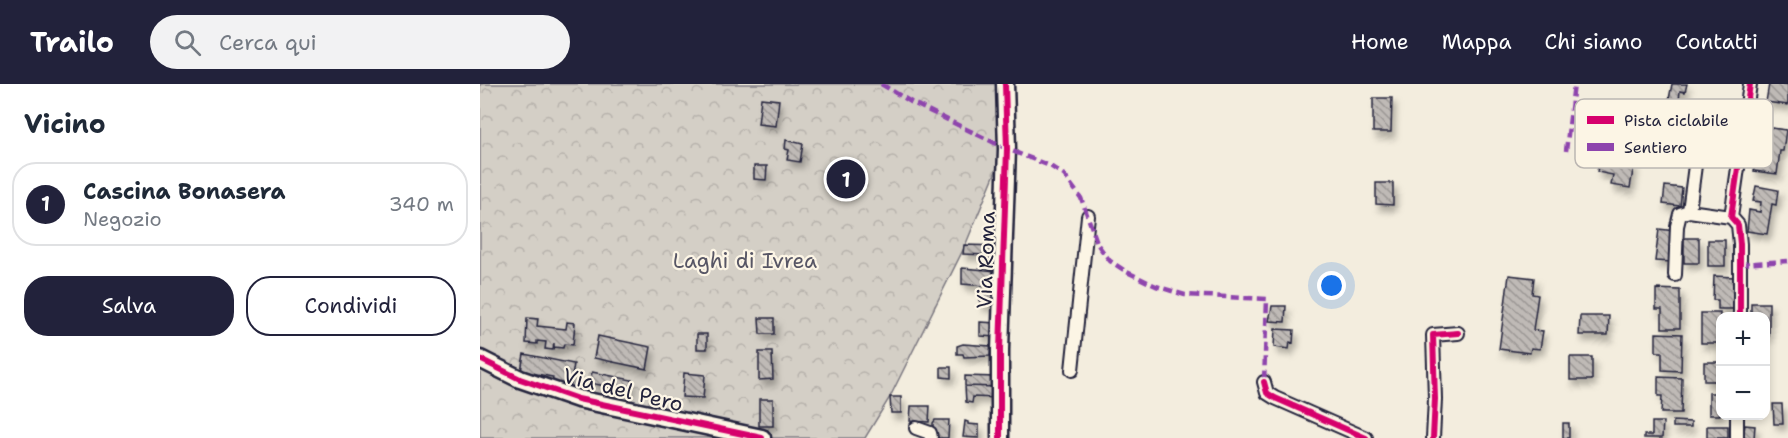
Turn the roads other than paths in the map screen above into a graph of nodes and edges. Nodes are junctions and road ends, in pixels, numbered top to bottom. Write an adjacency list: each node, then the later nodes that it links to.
1 (1005, 84): 19 (street, Via Roma)
2 (1750, 84): 3 (street)
3 (1748, 99)
4 (1695, 168): 6 (street)
5 (1738, 168): 8 (street)
6 (1689, 211): 8 (street); 9 (street)
7 (1088, 216): 13 (street)
8 (1731, 218): 10 (street)
9 (1675, 275)
10 (1740, 312)
11 (1458, 333): 21 (street)
12 (480, 359): 17 (street, Via del Pero)
13 (1072, 370)
14 (1264, 382): 20 (street)
15 (1737, 420): 22 (street)
16 (916, 428): 18 (street)
17 (762, 438)
18 (931, 438)
19 (1000, 438)
20 (1366, 438)
21 (1433, 438)
22 (1737, 438)

